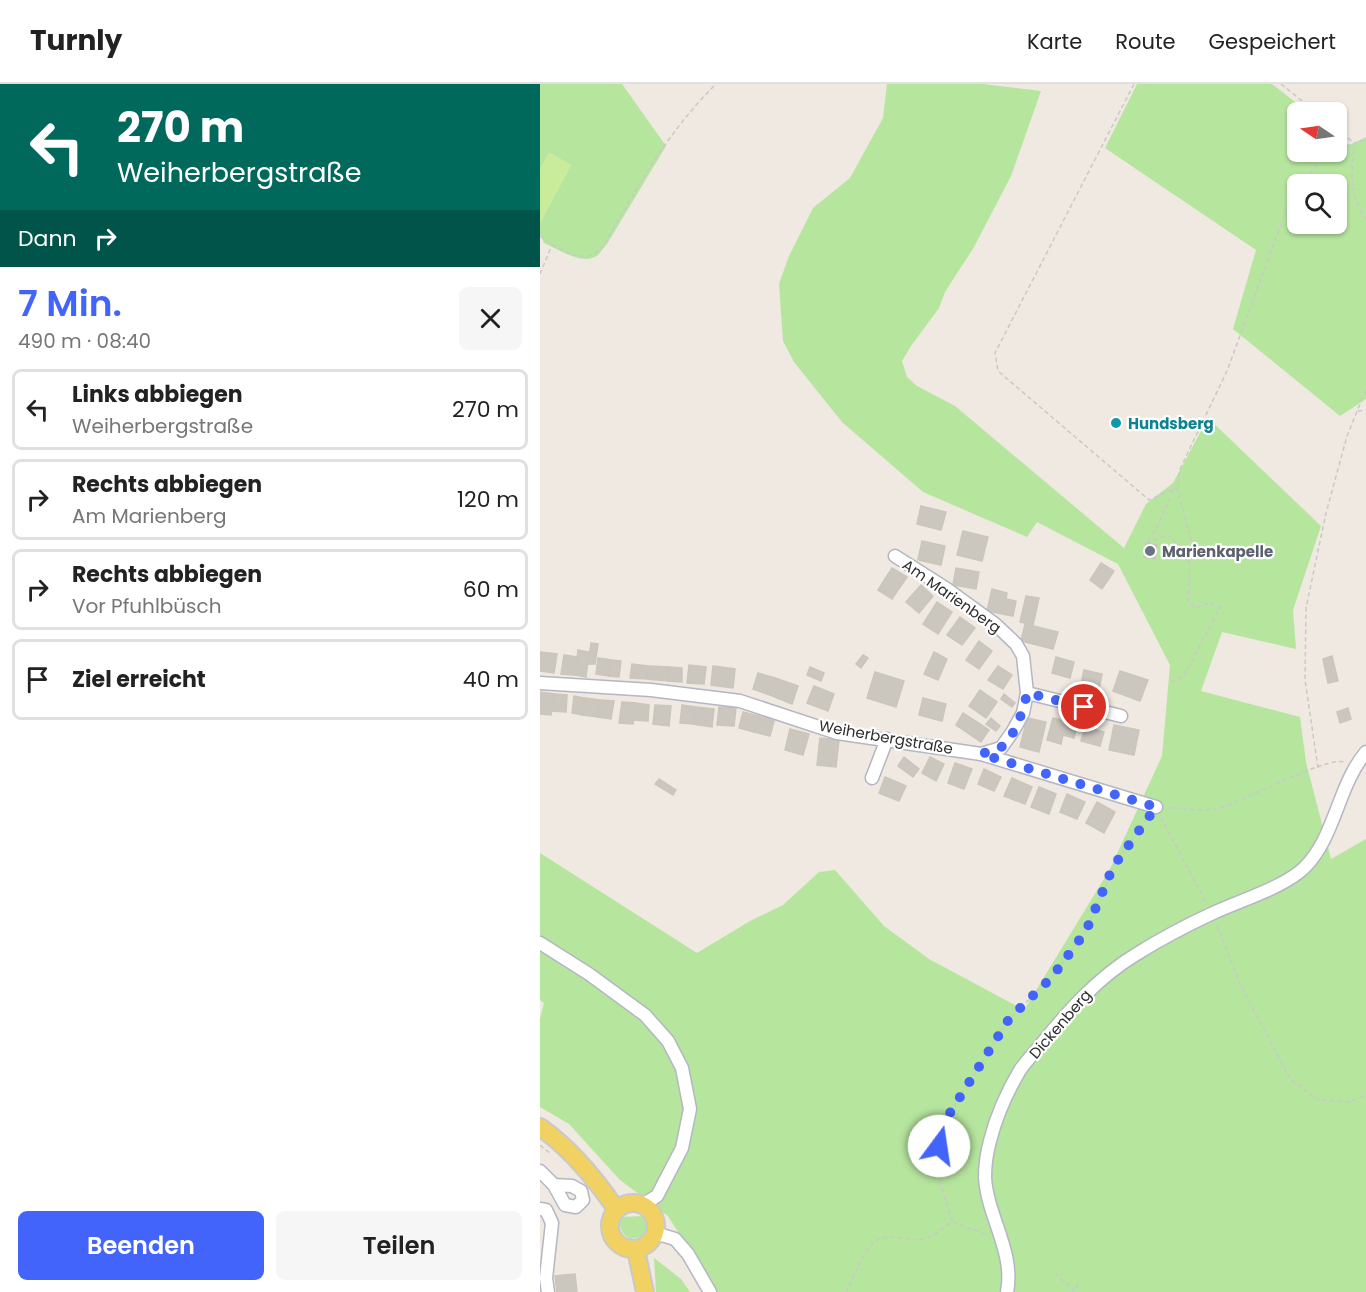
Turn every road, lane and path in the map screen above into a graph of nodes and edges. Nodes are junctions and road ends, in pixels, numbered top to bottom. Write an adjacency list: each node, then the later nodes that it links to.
1 (716, 84): 12 (path)
2 (1134, 84): 18 (path)
3 (1281, 84): 4 (path)
4 (1304, 102)
5 (1347, 138): 7 (path)
6 (1366, 140): 7 (path)
7 (1354, 143): 8 (path); 10 (path)
8 (1308, 174)
9 (1287, 208): 17 (path)
10 (1366, 219)
11 (540, 236): 12 (path)
12 (552, 245): 13 (path)
13 (540, 274)
14 (1366, 390): 16 (path)
15 (1366, 410): 16 (path)
16 (1357, 412): 29 (path)
17 (1177, 488): 18 (path); 20 (path)
18 (1173, 490): 20 (path)
19 (895, 556): 23 (street, Am Marienberg)
20 (1190, 565): 21 (path)
21 (1171, 682)
22 (540, 683): 25 (street, Weiherbergstraße)
23 (1027, 693): 24 (street); 27 (street, Am Marienberg)
24 (1121, 716)
25 (886, 739): 27 (street, Weiherbergstraße); 30 (street)
26 (1366, 752): 28 (street)
27 (981, 754): 31 (street, Weiherbergstraße)
28 (1355, 765): 29 (path); 32 (street, Dickenberg)
29 (1318, 768): 31 (path)
30 (872, 778)
31 (1156, 807): 32 (path); 43 (path)
32 (1212, 913): 34 (path); 45 (street, Dickenberg)
33 (540, 943): 40 (street)
34 (1366, 1095)
35 (540, 1127): 42 (main road)
36 (540, 1145): 37 (path)
37 (550, 1154)
38 (540, 1171): 39 (street)
39 (554, 1185)
40 (642, 1205): 42 (main road); 44 (main road)
41 (540, 1209): 49 (street)
42 (610, 1212): 46 (main road); 46 (path)
43 (952, 1221): 45 (path); 52 (path)
44 (655, 1233): 46 (main road); 51 (street)
45 (1003, 1243): 53 (street, Dickenberg)
46 (631, 1252): 50 (main road)
47 (1055, 1273): 54 (path)
48 (1078, 1282): 54 (path)
49 (548, 1292)
50 (645, 1292)
51 (710, 1292)
52 (844, 1292)
53 (1007, 1292)
54 (1074, 1292)

